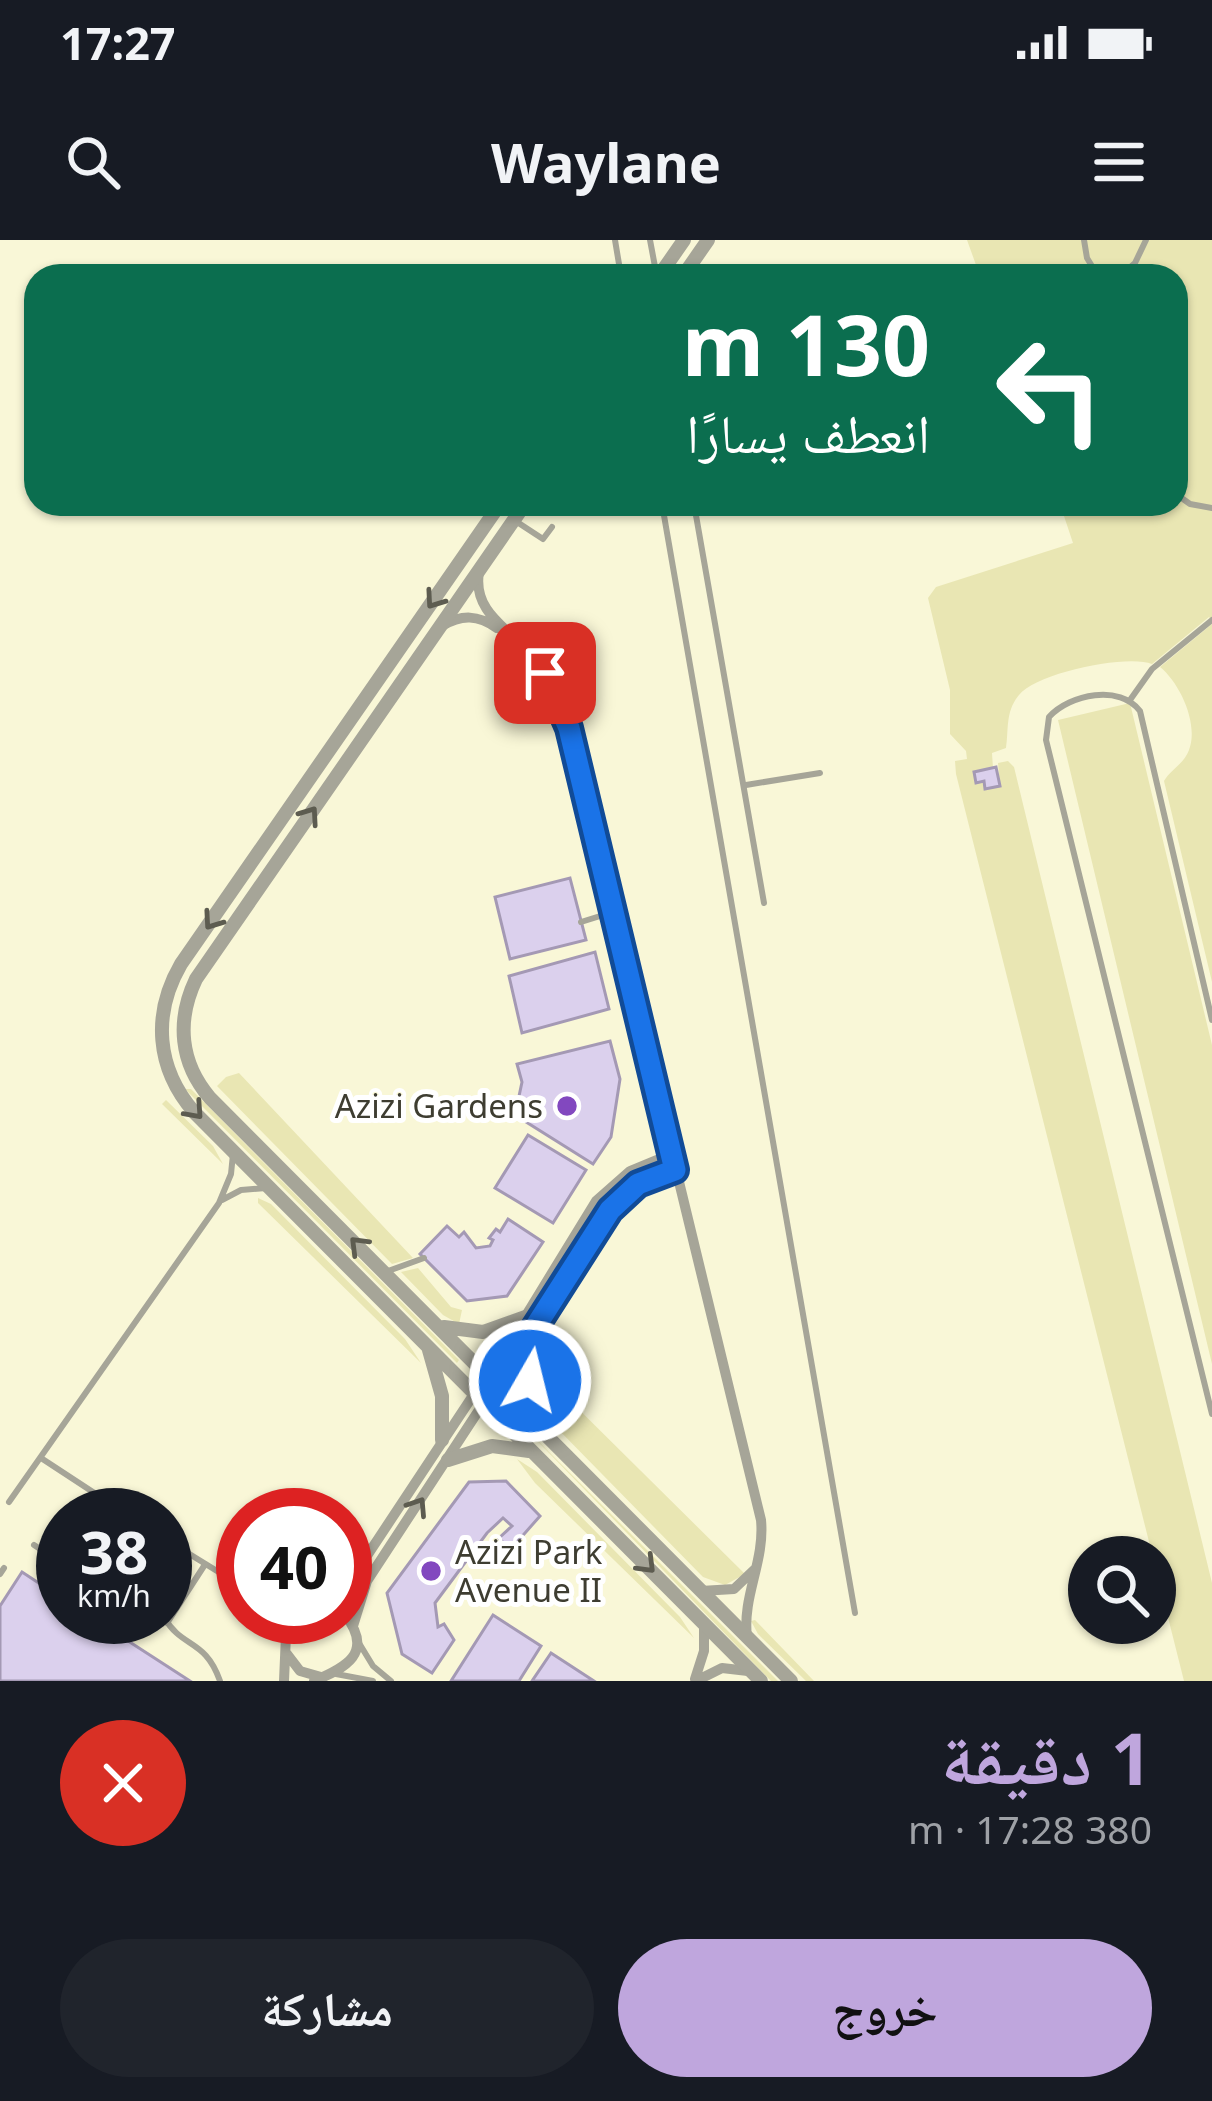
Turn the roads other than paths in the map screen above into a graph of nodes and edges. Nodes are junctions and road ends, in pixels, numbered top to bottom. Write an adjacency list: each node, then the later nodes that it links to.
1 (492, 516): 12 (street, one-way to 12)
2 (517, 516): 5 (street)
3 (664, 516): 51 (lane)
4 (696, 516): 15 (lane)
5 (514, 520): 6 (lane); 7 (street)
6 (552, 527)
7 (480, 569): 9 (street); 10 (street)
8 (1212, 620): 11 (lane)
9 (440, 627): 10 (street); 13 (street)
10 (515, 638): 17 (street)
11 (1130, 700): 19 (lane); 35 (lane)
12 (345, 728): 13 (street); 21 (street, one-way to 21)
13 (362, 740): 20 (street, one-way to 13)
14 (820, 773): 15 (lane)
15 (745, 785): 16 (lane)
16 (764, 903)
17 (613, 912): 18 (lane); 23 (street)
18 (581, 922)
19 (1212, 1020)
20 (188, 1061): 21 (street); 28 (street, one-way to 20)
21 (166, 1066): 22 (street, one-way to 22)
22 (233, 1149): 25 (street); 26 (lane)
23 (671, 1154): 24 (street); 29 (street)
24 (675, 1170): 31 (street); 45 (street)
25 (274, 1190): 26 (lane); 32 (street)
26 (219, 1202): 39 (lane)
27 (424, 1258): 28 (lane)
28 (386, 1272): 30 (street)
29 (525, 1317): 30 (street); 33 (street)
30 (442, 1327): 33 (street)
31 (532, 1332): 33 (street); 36 (street)
32 (428, 1346): 34 (street); 37 (street)
33 (493, 1379): 34 (street); 36 (street)
34 (480, 1398): 37 (street); 38 (street); 40 (street)
35 (1212, 1414)
36 (548, 1435): 50 (street)
37 (442, 1440): 43 (street)
38 (534, 1453): 40 (street); 52 (street, one-way to 52)
39 (40, 1458): 41 (lane); 42 (lane)
40 (448, 1460): 48 (street, one-way to 40)
41 (86, 1488)
42 (10, 1502)
43 (372, 1553)
44 (192, 1557): 46 (lane)
45 (760, 1561): 50 (street); 53 (street)
46 (205, 1565): 47 (lane); 49 (lane)
47 (216, 1572)
48 (372, 1574)
49 (192, 1583)
50 (701, 1591): 53 (street)
51 (855, 1613)
52 (704, 1624): 61 (street); 67 (street)
53 (748, 1638): 68 (street)
54 (192, 1641): 63 (lane)
55 (284, 1644): 59 (lane)
56 (287, 1644): 59 (street)
57 (352, 1644): 60 (street)
58 (361, 1644): 66 (lane)
59 (286, 1647): 62 (street); 64 (street)
60 (337, 1674): 62 (street); 65 (lane)
61 (756, 1676): 67 (street)
62 (317, 1679)
63 (220, 1681)
64 (284, 1681)
65 (373, 1681)
66 (391, 1681)
67 (695, 1681)
68 (791, 1681)

